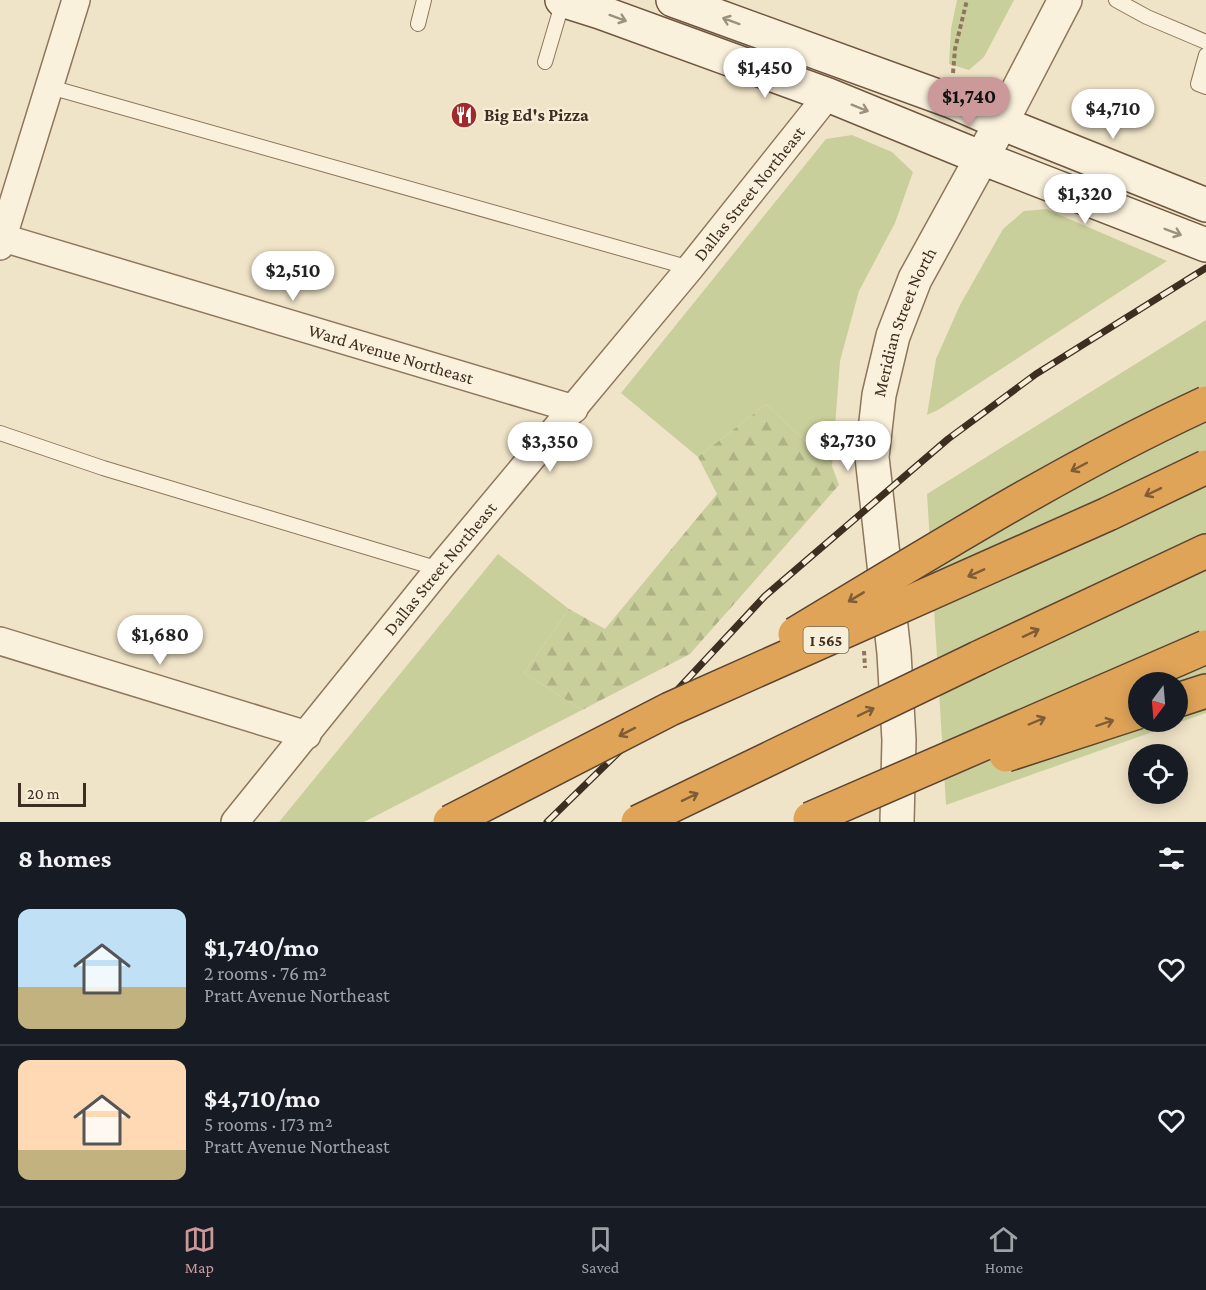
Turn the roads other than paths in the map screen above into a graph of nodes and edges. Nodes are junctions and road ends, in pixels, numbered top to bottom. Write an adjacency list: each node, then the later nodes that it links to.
1 (76, 0): 11 (street)
2 (424, 0): 7 (lane)
3 (562, 0): 10 (lane); 13 (main road, one-way to 13)
4 (673, 0): 14 (main road, one-way to 4)
5 (1065, 0): 14 (main road, Meridian Street North)
6 (1116, 0): 8 (lane)
7 (418, 24)
8 (1206, 42)
9 (1206, 55): 12 (lane)
10 (545, 62)
11 (50, 87): 17 (street); 19 (lane)
12 (1206, 87)
13 (828, 94): 15 (main road, one-way to 15); 19 (street, Dallas Street Northeast)
14 (1001, 123): 15 (main road, Meridian Street North); 16 (main road)
15 (982, 158): 18 (main road, one-way to 18); 37 (main road, Meridian Street North)
16 (1206, 204)
17 (1, 240): 21 (street, Ward Avenue Northeast)
18 (1206, 245)
19 (690, 268): 21 (street, Dallas Street Northeast)
20 (1206, 403): 30 (highway, one-way to 30, bridge)
21 (574, 409): 25 (street, Dallas Street Northeast)
22 (0, 433): 25 (lane)
23 (1206, 467): 30 (highway, I 565, one-way to 30, bridge)
24 (1206, 551): 36 (highway, one-way to 24, bridge)
25 (440, 569): 32 (street, Dallas Street Northeast)
26 (0, 641): 32 (street)
27 (1206, 647): 33 (highway, one-way to 27, bridge)
28 (1206, 691): 29 (highway)
29 (1188, 697)
30 (669, 709): 35 (highway, I 565, one-way to 35, bridge)
31 (1128, 715): 33 (highway, one-way to 31, bridge)
32 (307, 735): 34 (street, Dallas Street Northeast)
33 (807, 821)
34 (235, 822)
35 (450, 822)
36 (638, 822)
37 (897, 822)

